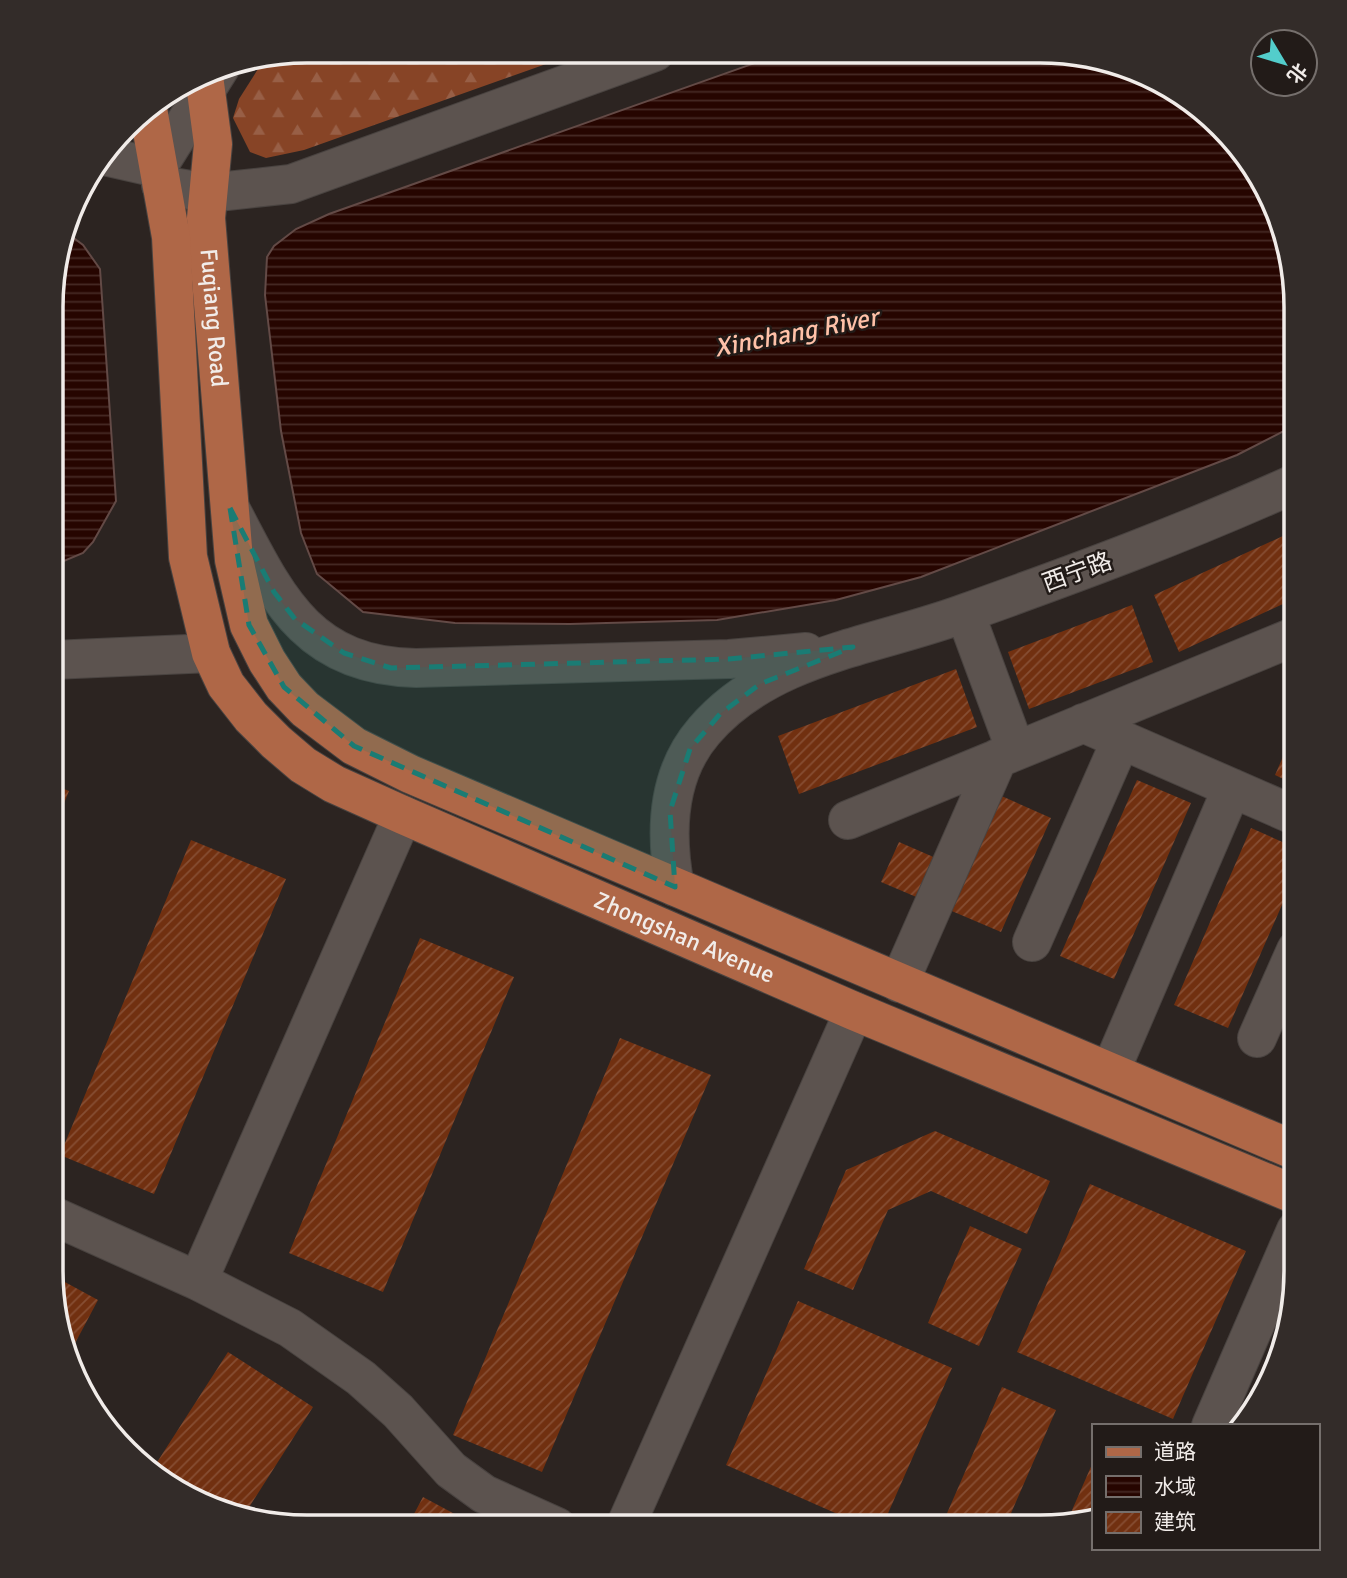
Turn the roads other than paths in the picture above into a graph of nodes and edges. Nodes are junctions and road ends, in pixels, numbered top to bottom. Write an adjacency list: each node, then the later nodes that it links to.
1 (623, 64): 7 (street)
2 (210, 84): 7 (main road, Fuqiang Road)
3 (206, 85): 6 (street)
4 (155, 117): 6 (main road, Fuqiang Road)
5 (113, 159): 6 (street)
6 (159, 176): 7 (street); 10 (main road, Fuqiang Road)
7 (208, 193): 9 (main road, Fuqiang Road)
8 (1284, 489): 12 (street, 西宁路)
9 (230, 508): 11 (main road, Fuqiang Road); 14 (street)
10 (188, 557): 15 (main road, Zhongshan Avenue)
11 (234, 560): 24 (main road, Zhongshan Avenue)
12 (965, 613): 14 (street, 西宁路); 19 (street)
13 (1284, 641): 17 (street)
14 (853, 647): 24 (street)
15 (211, 653): 16 (street); 22 (main road, Zhongshan Avenue)
16 (63, 660)
17 (1083, 723): 18 (street); 19 (street)
18 (1121, 740): 20 (street); 25 (street)
19 (1007, 755): 23 (street); 27 (street)
20 (1232, 788): 21 (street); 30 (street)
21 (1283, 811)
22 (403, 816): 28 (main road, Zhongshan Avenue); 35 (street)
23 (848, 820)
24 (675, 887): 27 (main road, Zhongshan Avenue)
25 (1032, 942)
26 (1283, 979): 29 (street)
27 (899, 983): 30 (main road, Zhongshan Avenue)
28 (854, 1011): 32 (main road, Zhongshan Avenue); 38 (street)
29 (1257, 1038)
30 (1110, 1072): 31 (main road, Zhongshan Avenue)
31 (1283, 1146)
32 (1283, 1190)
33 (63, 1220): 35 (street)
34 (1283, 1260): 36 (street)
35 (198, 1281): 37 (street)
36 (1212, 1424)
37 (528, 1514)
38 (631, 1514)

